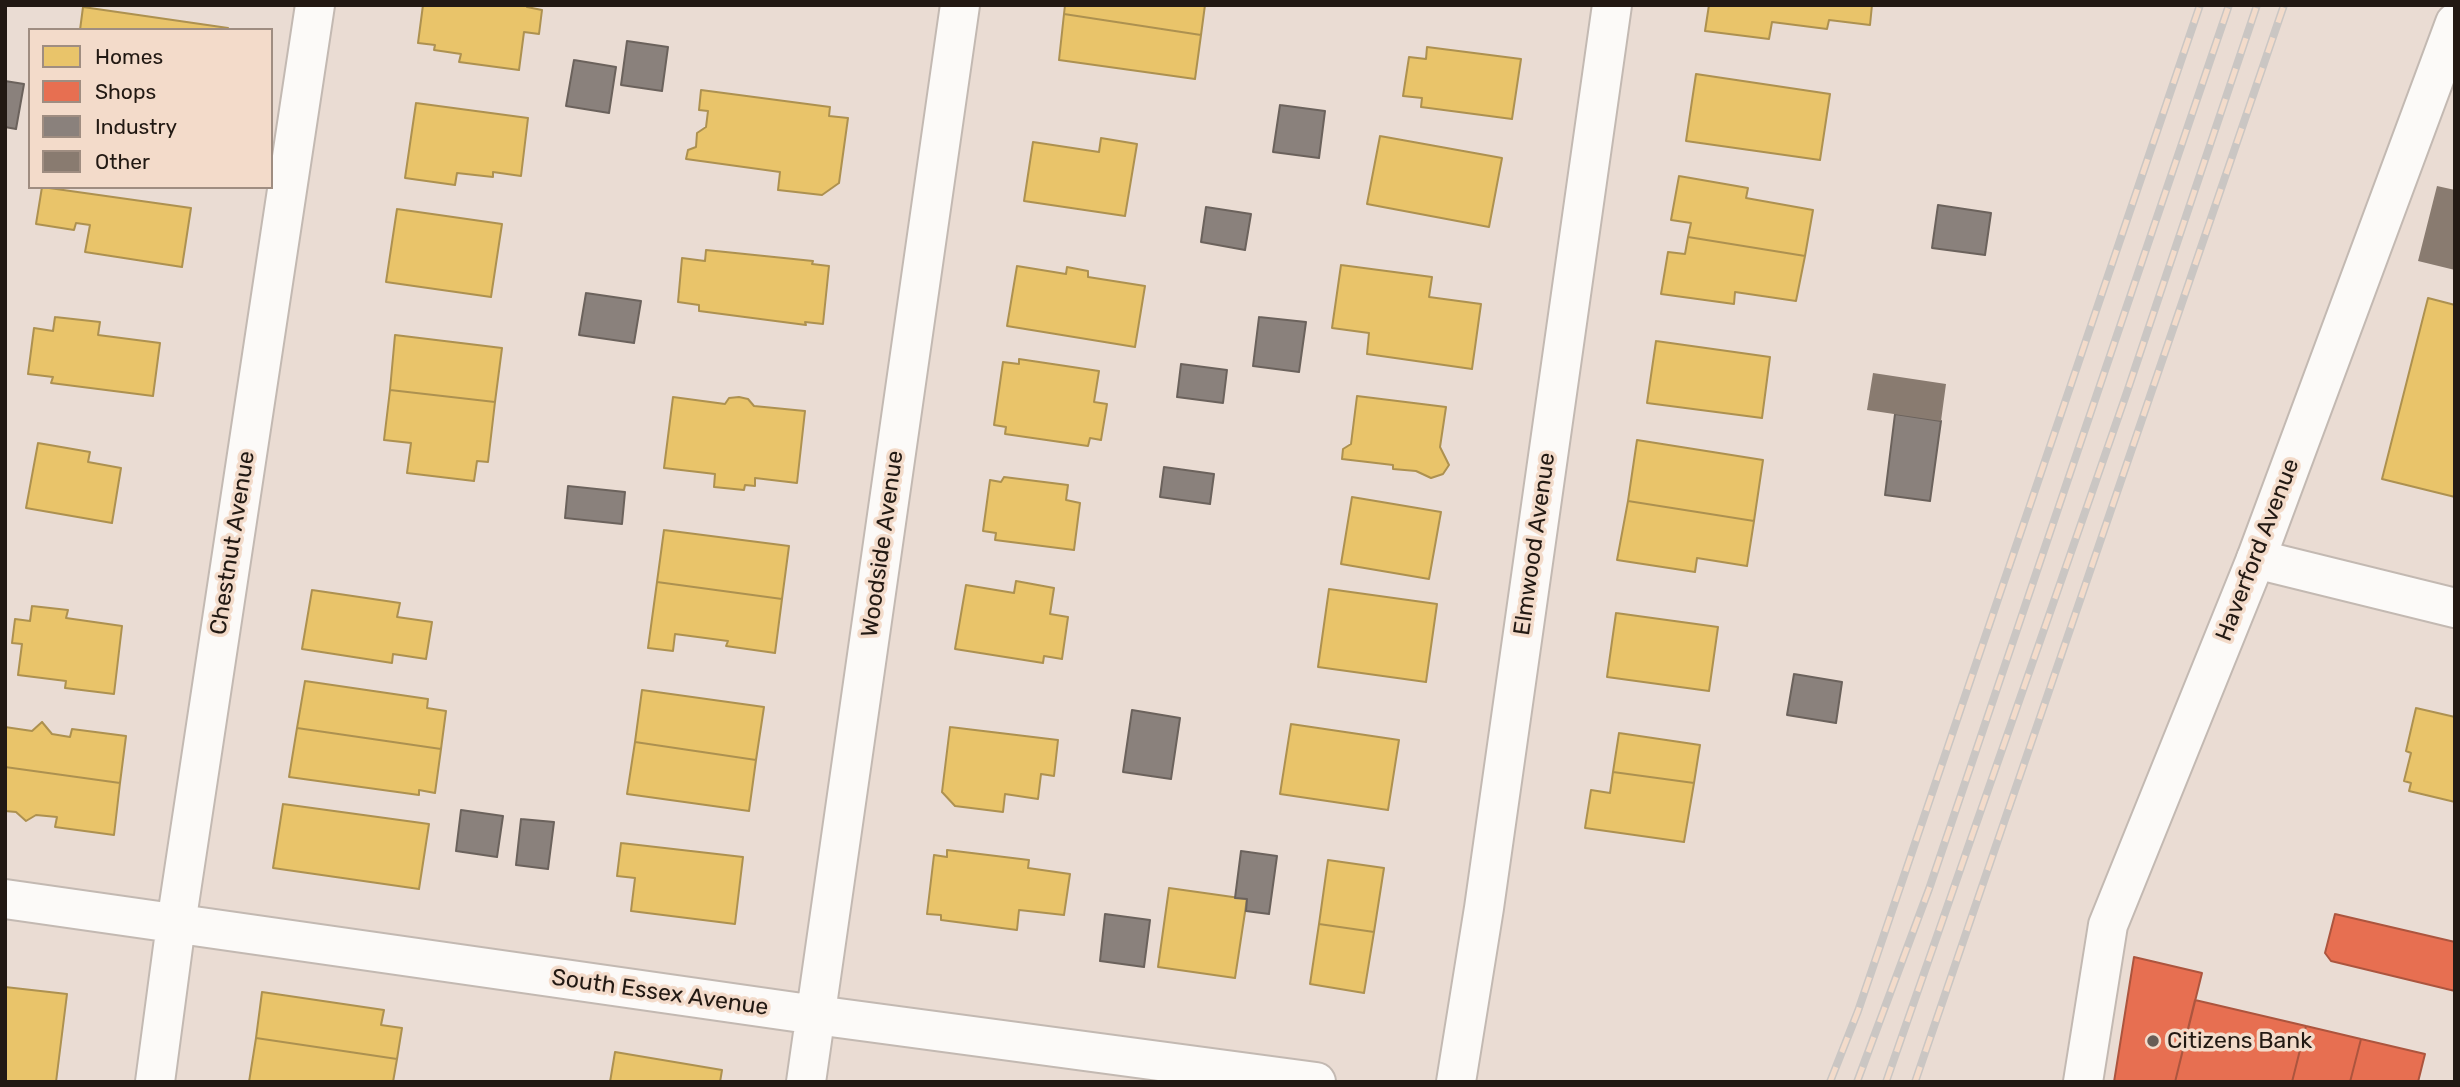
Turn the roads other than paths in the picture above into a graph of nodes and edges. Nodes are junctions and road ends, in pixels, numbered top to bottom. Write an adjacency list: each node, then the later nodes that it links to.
1 (315, 5): 8 (street, Chestnut Avenue)
2 (960, 5): 9 (street, Woodside Avenue)
3 (1612, 5): 13 (street, Elmwood Avenue)
4 (2455, 23): 5 (street, Haverford Avenue)
5 (2256, 559): 6 (street); 14 (street, Haverford Avenue)
6 (2455, 608)
7 (5, 899): 8 (street, South Essex Avenue)
8 (176, 925): 9 (street, South Essex Avenue); 10 (street, Chestnut Avenue)
9 (816, 1016): 11 (street, Woodside Avenue); 12 (street, South Essex Avenue)
10 (155, 1082)
11 (806, 1082)
12 (1316, 1082)
13 (1456, 1082)
14 (2083, 1082)

